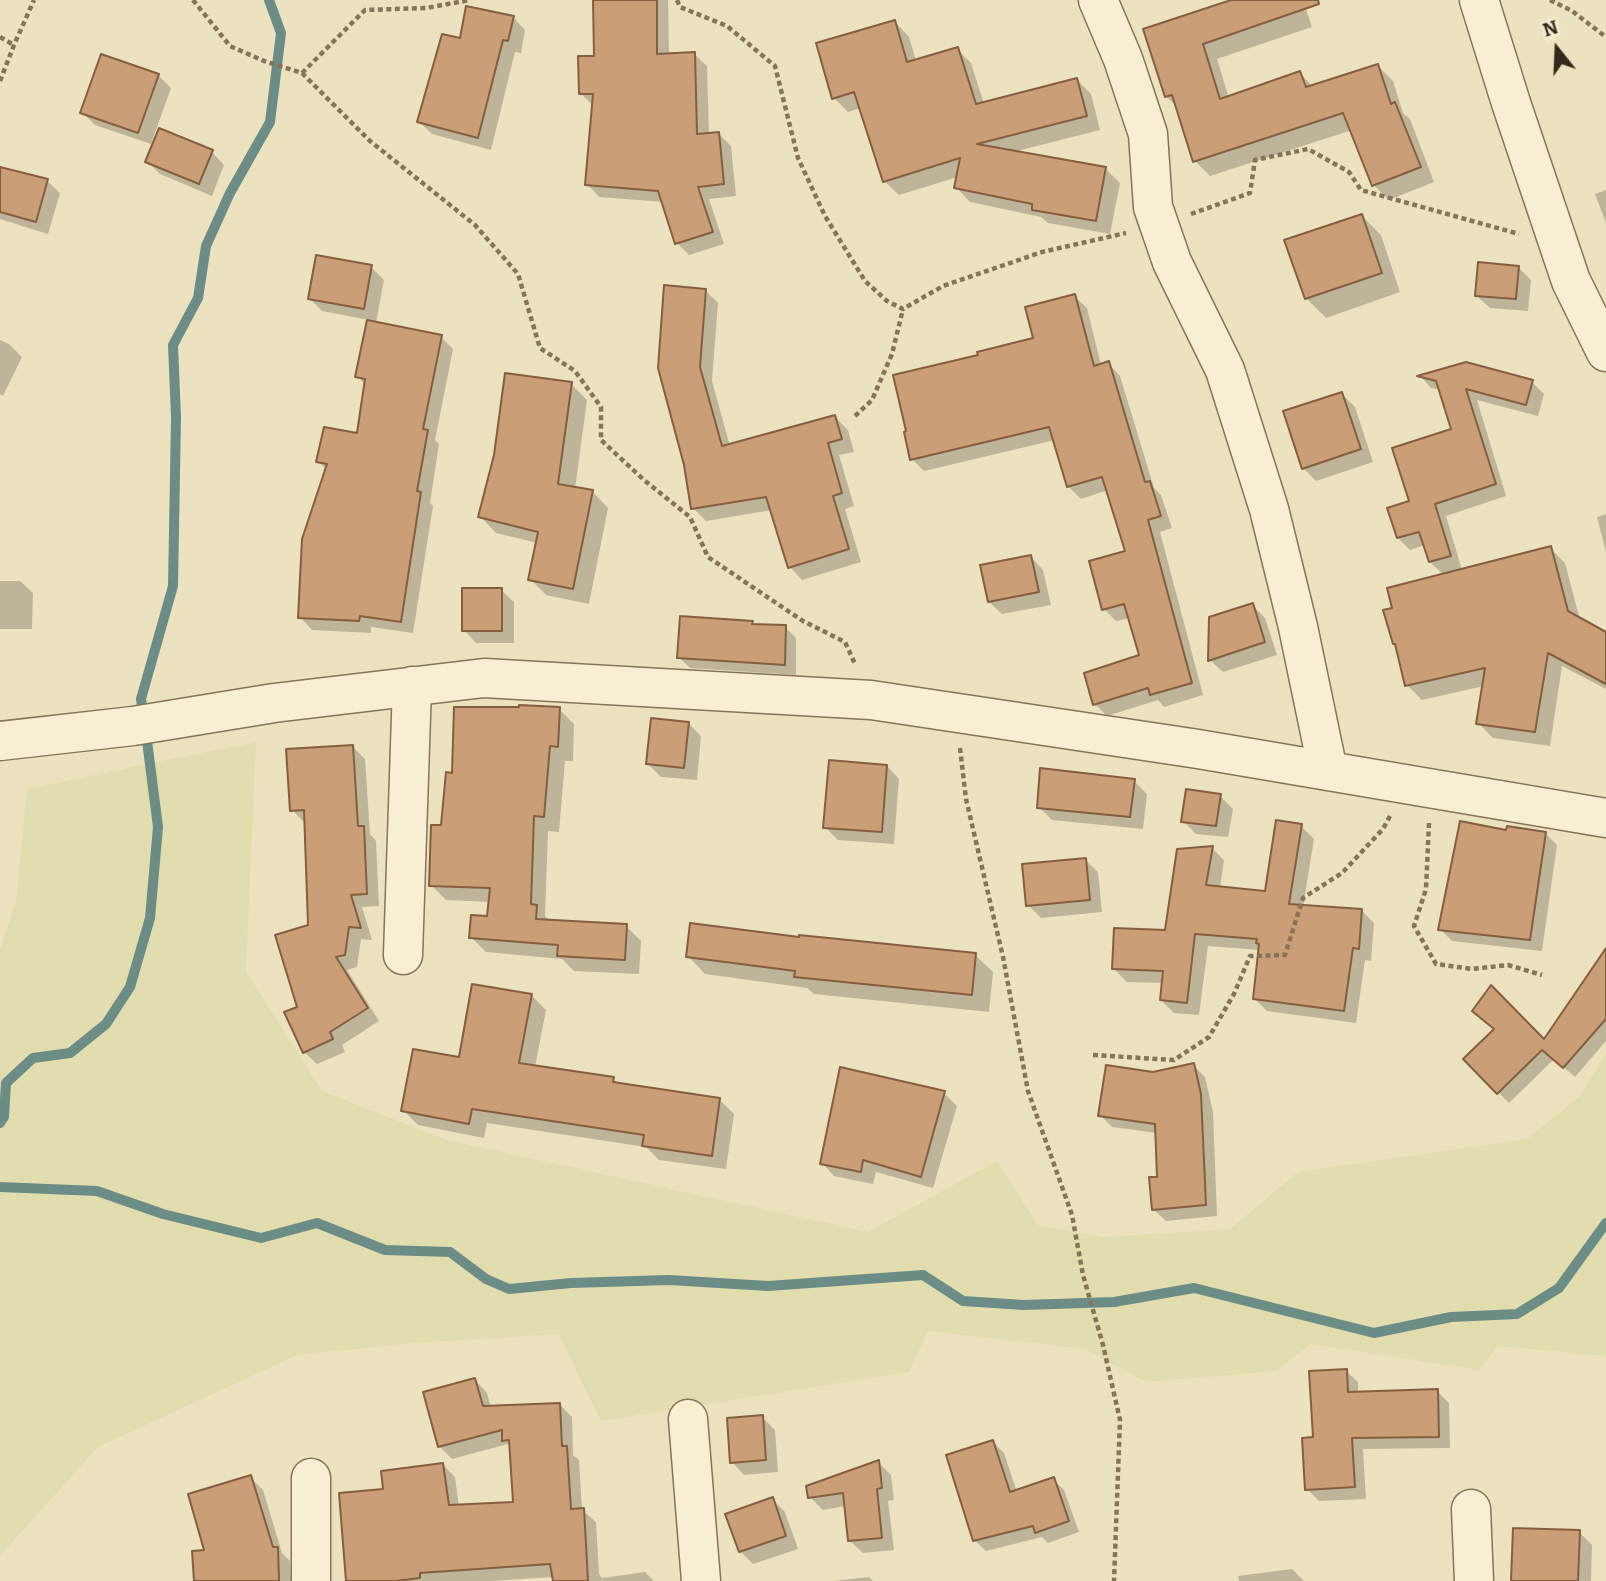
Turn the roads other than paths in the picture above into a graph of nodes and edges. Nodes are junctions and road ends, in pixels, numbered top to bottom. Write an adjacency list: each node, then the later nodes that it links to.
1 (1098, 0): 6 (street)
2 (1479, 0): 3 (street)
3 (1606, 352)
4 (412, 686): 5 (street); 6 (street); 8 (street)
5 (0, 741)
6 (1328, 771): 7 (street)
7 (1606, 818)
8 (403, 955)
9 (688, 1419): 13 (street)
10 (311, 1479): 12 (street)
11 (1471, 1509): 14 (street)
12 (311, 1581)
13 (701, 1581)
14 (1474, 1581)

